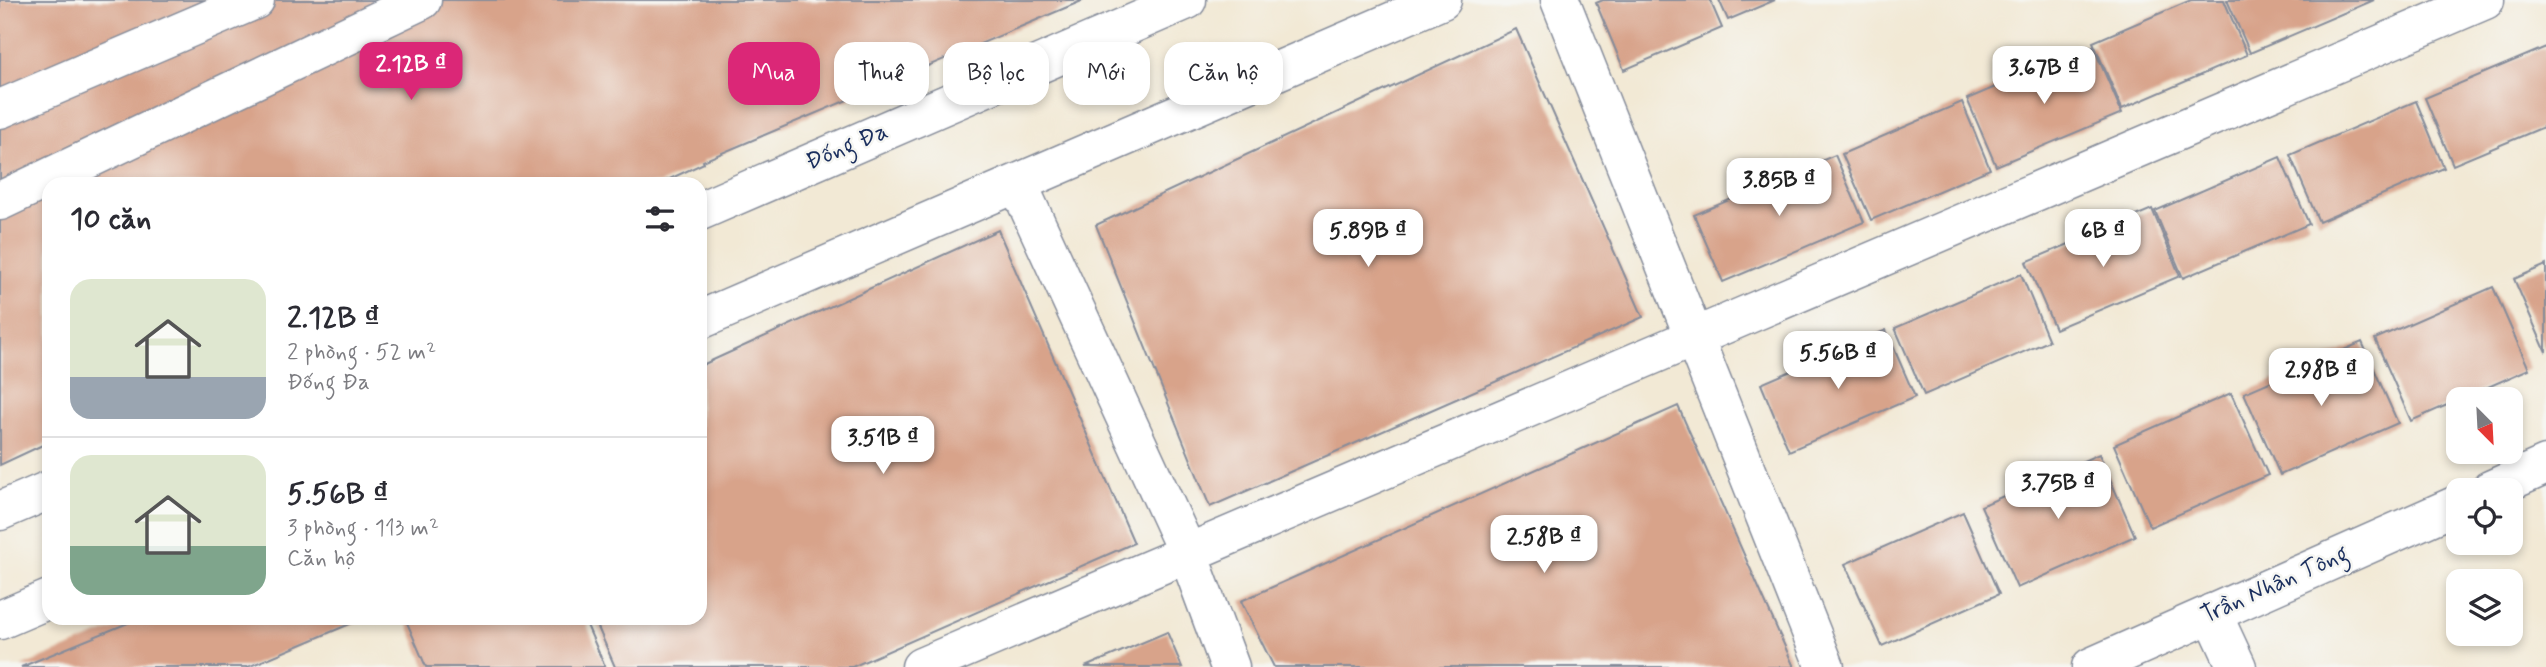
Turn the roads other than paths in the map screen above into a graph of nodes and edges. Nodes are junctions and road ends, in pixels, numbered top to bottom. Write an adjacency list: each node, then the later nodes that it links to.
1 (255, 0): 7 (street)
2 (422, 0): 8 (street)
3 (1188, 0): 12 (street, Đống Đa)
4 (1442, 0): 10 (street)
5 (1560, 0): 14 (street)
6 (2485, 0): 14 (street)
7 (0, 109)
8 (50, 177)
9 (42, 181): 11 (street)
10 (1018, 184): 13 (street); 20 (street)
11 (0, 201)
12 (707, 208)
13 (707, 317)
14 (1695, 338): 20 (street); 26 (street)
15 (2546, 465): 16 (street)
16 (2517, 478)
17 (42, 493): 19 (street)
18 (2446, 510): 22 (street, Trần Nhân Tông)
19 (0, 511)
20 (1188, 554): 24 (street); 25 (street)
21 (42, 602): 23 (street)
22 (2212, 613): 27 (street, Trần Nhân Tông); 28 (street)
23 (0, 620)
24 (921, 667)
25 (1230, 667)
26 (1825, 667)
27 (2091, 667)
28 (2237, 667)

